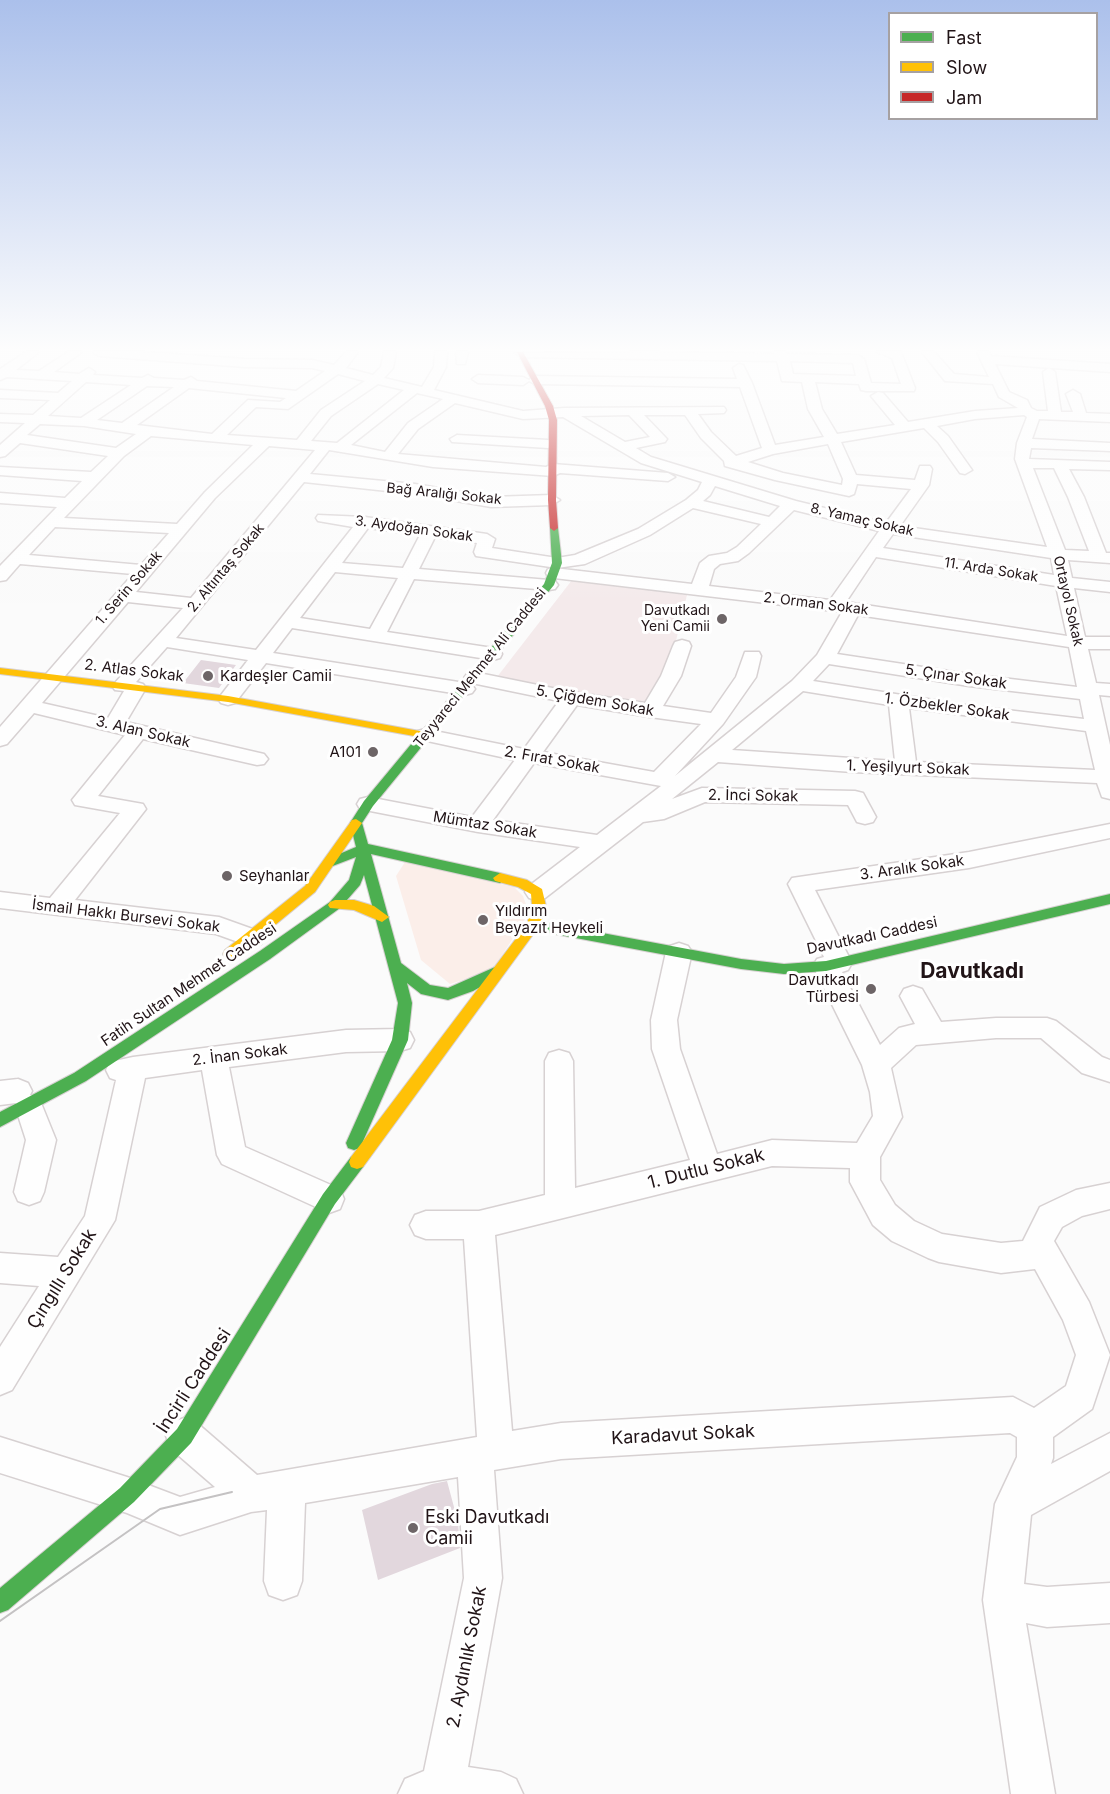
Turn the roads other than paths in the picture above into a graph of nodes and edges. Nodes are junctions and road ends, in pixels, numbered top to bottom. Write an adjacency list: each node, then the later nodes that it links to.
1 (18, 436): 19 (street)
2 (142, 436): 32 (street)
3 (190, 436): 20 (street)
4 (218, 436): 20 (street)
5 (267, 436): 23 (street, 1. Serin Sokak)
6 (308, 436): 25 (street)
7 (349, 436): 27 (street, 2. Altıntaş Sokak)
8 (405, 436): 33 (street)
9 (549, 436): 26 (main road)
10 (552, 436): 38 (main road)
11 (598, 436): 28 (street, 8. Yamaç Sokak)
12 (657, 436): 28 (street)
13 (707, 436): 34 (street)
14 (765, 436): 30 (street)
15 (829, 436): 22 (street)
16 (862, 436): 22 (street)
17 (939, 436): 40 (street)
18 (1025, 436): 24 (street, Ortayol Sokak)
19 (16, 438): 31 (street); 32 (street)
20 (216, 438): 23 (street)
21 (457, 439): 26 (street)
22 (832, 441): 30 (street); 45 (street)
23 (263, 442): 25 (street); 56 (street, 1. Serin Sokak)
24 (1024, 442): 29 (street); 35 (street, Ortayol Sokak)
25 (301, 444): 27 (street)
26 (548, 444): 38 (main road)
27 (333, 447): 33 (street); 43 (street, 2. Altıntaş Sokak)
28 (622, 447): 44 (street, 8. Yamaç Sokak)
29 (1110, 447)
30 (770, 450): 34 (street)
31 (0, 453)
32 (119, 453): 42 (street)
33 (388, 457): 38 (street)
34 (733, 462): 44 (street); 45 (street)
35 (1024, 463): 36 (street); 60 (street, Ortayol Sokak)
36 (1059, 463): 37 (street); 62 (street)
37 (1110, 466)
38 (553, 467): 44 (street); 47 (main road)
39 (926, 469): 46 (street)
40 (965, 470)
41 (0, 471): 42 (street)
42 (94, 477): 48 (street)
43 (301, 477): 47 (street, Bağ Aralığı Sokak); 72 (street, 2. Altıntaş Sokak)
44 (705, 479): 49 (street); 50 (street, 8. Yamaç Sokak)
45 (849, 485): 46 (street)
46 (921, 485): 57 (street)
47 (552, 500): 66 (main road)
48 (69, 503): 51 (street); 53 (street)
49 (691, 503): 55 (street); 66 (street)
50 (791, 504): 55 (street); 57 (street, 8. Yamaç Sokak)
51 (2, 506): 53 (street)
52 (324, 518): 54 (street, 3. Aydoğan Sokak)
53 (53, 519): 56 (street); 61 (street)
54 (365, 522): 58 (street, 3. Aydoğan Sokak); 63 (street)
55 (772, 522): 70 (street)
56 (180, 529): 64 (street, 1. Serin Sokak)
57 (889, 529): 59 (street); 60 (street, 8. Yamaç Sokak)
58 (430, 532): 65 (street); 66 (street, 3. Aydoğan Sokak)
59 (872, 551): 68 (street, 11. Arda Sokak); 73 (street)
60 (1058, 554): 62 (street, 8. Yamaç Sokak); 68 (street, Ortayol Sokak)
61 (12, 555): 64 (street); 67 (street)
62 (1104, 557)
63 (330, 567): 65 (street); 74 (street)
64 (145, 570): 71 (street, 1. Serin Sokak)
65 (410, 573): 66 (street); 75 (street)
66 (553, 574): 70 (street, 2. Orman Sokak); 80 (main road, Teyyareci Mehmet Ali Caddesi)
67 (0, 576)
68 (1064, 582): 69 (street, 11. Arda Sokak); 77 (street, Ortayol Sokak)
69 (1110, 587)
70 (699, 589): 73 (street, 2. Orman Sokak)
71 (122, 597): 72 (street); 85 (street, 1. Serin Sokak)
72 (196, 604): 76 (street, 2. Altıntaş Sokak)
73 (844, 607): 77 (street, 2. Orman Sokak); 83 (street)
74 (288, 622): 75 (street); 82 (street)
75 (376, 636): 80 (street)
76 (162, 641): 82 (street, 5. Çiğdem Sokak); 88 (street, 2. Altıntaş Sokak)
77 (1077, 643): 78 (street, 2. Orman Sokak); 90 (street, Ortayol Sokak)
78 (1110, 643)
79 (682, 646): 95 (street)
80 (492, 654): 86 (main road, Teyyareci Mehmet Ali Caddesi)
81 (752, 656): 96 (street)
82 (260, 658): 86 (street, 5. Çiğdem Sokak); 92 (street)
83 (825, 658): 87 (street); 90 (street, 5. Çınar Sokak)
84 (0, 672): 85 (main road, 2. Atlas Sokak)
85 (51, 678): 88 (main road, 2. Atlas Sokak); 94 (street, 1. Serin Sokak)
86 (470, 683): 91 (street, 5. Çiğdem Sokak); 100 (main road, Teyyareci Mehmet Ali Caddesi)
87 (799, 685): 93 (street, 1. Özbekler Sokak); 102 (street)
88 (129, 687): 92 (main road, 2. Atlas Sokak); 97 (street, 2. Altıntaş Sokak)
89 (1110, 690): 90 (street, 5. Çınar Sokak)
90 (1088, 691): 99 (street, Ortayol Sokak)
91 (572, 698): 95 (street, 5. Çiğdem Sokak); 103 (street)
92 (228, 699): 100 (main road, 2. Atlas Sokak)
93 (898, 700): 99 (street, 1. Özbekler Sokak); 105 (street)
94 (28, 706): 97 (street, 3. Alan Sokak); 101 (street, 1. Serin Sokak)
95 (650, 711): 96 (street, 5. Çiğdem Sokak)
96 (716, 720): 106 (street)
97 (114, 724): 98 (street, 3. Alan Sokak)
98 (139, 731): 104 (street, 3. Alan Sokak); 120 (street)
99 (1101, 731): 107 (street, Ortayol Sokak)
100 (425, 735): 103 (street, 2. Fırat Sokak); 108 (main road, Teyyareci Mehmet Ali Caddesi)
101 (0, 741)
102 (711, 755): 105 (street, 1. Yeşilyurt Sokak); 106 (street)
103 (529, 756): 106 (street, 2. Fırat Sokak); 111 (street)
104 (256, 759)
105 (906, 768): 107 (street, 1. Yeşilyurt Sokak)
106 (669, 781): 109 (street)
107 (1108, 784)
108 (362, 814): 111 (street, Mümtaz Sokak); 114 (main road); 115 (main road, Fatih Sultan Mehmet Caddesi)
109 (633, 816): 110 (street, 2. İnci Sokak); 113 (street)
110 (865, 817)
111 (478, 825): 113 (street, Mümtaz Sokak)
112 (1110, 831): 127 (street, 3. Aralık Sokak)
113 (602, 843): 116 (street)
114 (365, 848): 115 (main road); 116 (main road); 119 (main road, Fatih Sultan Mehmet Caddesi); 121 (main road)
115 (330, 863): 123 (main road, Fatih Sultan Mehmet Caddesi)
116 (537, 892): 122 (main road)
117 (1110, 899): 127 (main road, Davutkadı Caddesi)
118 (0, 900): 120 (street, İsmail Hakkı Bursevi Sokak)
119 (335, 905): 121 (main road); 137 (main road, Fatih Sultan Mehmet Caddesi)
120 (56, 907): 123 (street, İsmail Hakkı Bursevi Sokak)
121 (382, 917): 126 (main road)
122 (532, 925): 124 (main road, Davutkadı Caddesi); 128 (main road)
123 (252, 938): 125 (main road, Fatih Sultan Mehmet Caddesi)
124 (679, 952): 127 (main road, Davutkadı Caddesi); 141 (street)
125 (218, 963)
126 (394, 964): 128 (main road); 131 (main road)
127 (832, 964): 134 (street)
128 (502, 968): 144 (main road)
129 (914, 996): 130 (street)
130 (934, 1033): 134 (street); 136 (street)
131 (400, 1040): 132 (street, 2. İnan Sokak); 144 (main road)
132 (214, 1059): 135 (street, 2. İnan Sokak); 144 (street)
133 (560, 1062): 145 (street)
134 (876, 1065): 140 (street)
135 (133, 1068): 137 (street, 2. İnan Sokak); 150 (street, Çıngıllı Sokak)
136 (1110, 1071)
137 (80, 1077): 138 (main road, Fatih Sultan Mehmet Caddesi)
138 (15, 1095): 139 (main road, Fatih Sultan Mehmet Caddesi); 142 (street)
139 (0, 1120)
140 (865, 1156): 141 (street, 1. Dutlu Sokak); 148 (street)
141 (708, 1169): 145 (street, 1. Dutlu Sokak)
142 (29, 1192)
143 (1110, 1196): 148 (street)
144 (329, 1199): 153 (main road, İncirli Caddesi)
145 (560, 1205): 147 (street, 1. Dutlu Sokak)
146 (426, 1225): 147 (street, 1. Dutlu Sokak)
147 (479, 1225): 155 (street)
148 (1043, 1254): 152 (street)
149 (0, 1268): 150 (street)
150 (66, 1273): 151 (street, Çıngıllı Sokak)
151 (0, 1378)
152 (1035, 1428): 155 (street, Karadavut Sokak); 160 (street)
153 (184, 1436): 158 (street); 159 (main road, İncirli Caddesi)
154 (1110, 1451): 160 (street)
155 (485, 1454): 157 (street, Karadavut Sokak); 165 (street, 2. Aydınlık Sokak)
156 (0, 1455): 159 (street, Karadavut Sokak)
157 (287, 1488): 158 (street, Karadavut Sokak); 161 (street)
158 (250, 1494): 159 (street, Karadavut Sokak)
159 (127, 1495): 163 (main road, İncirli Caddesi)
160 (1014, 1504): 162 (street)
161 (283, 1581)
162 (1002, 1600): 164 (street); 167 (street)
163 (0, 1602)
164 (1110, 1604)
165 (432, 1790): 166 (street)
166 (501, 1794)
167 (1033, 1794)

